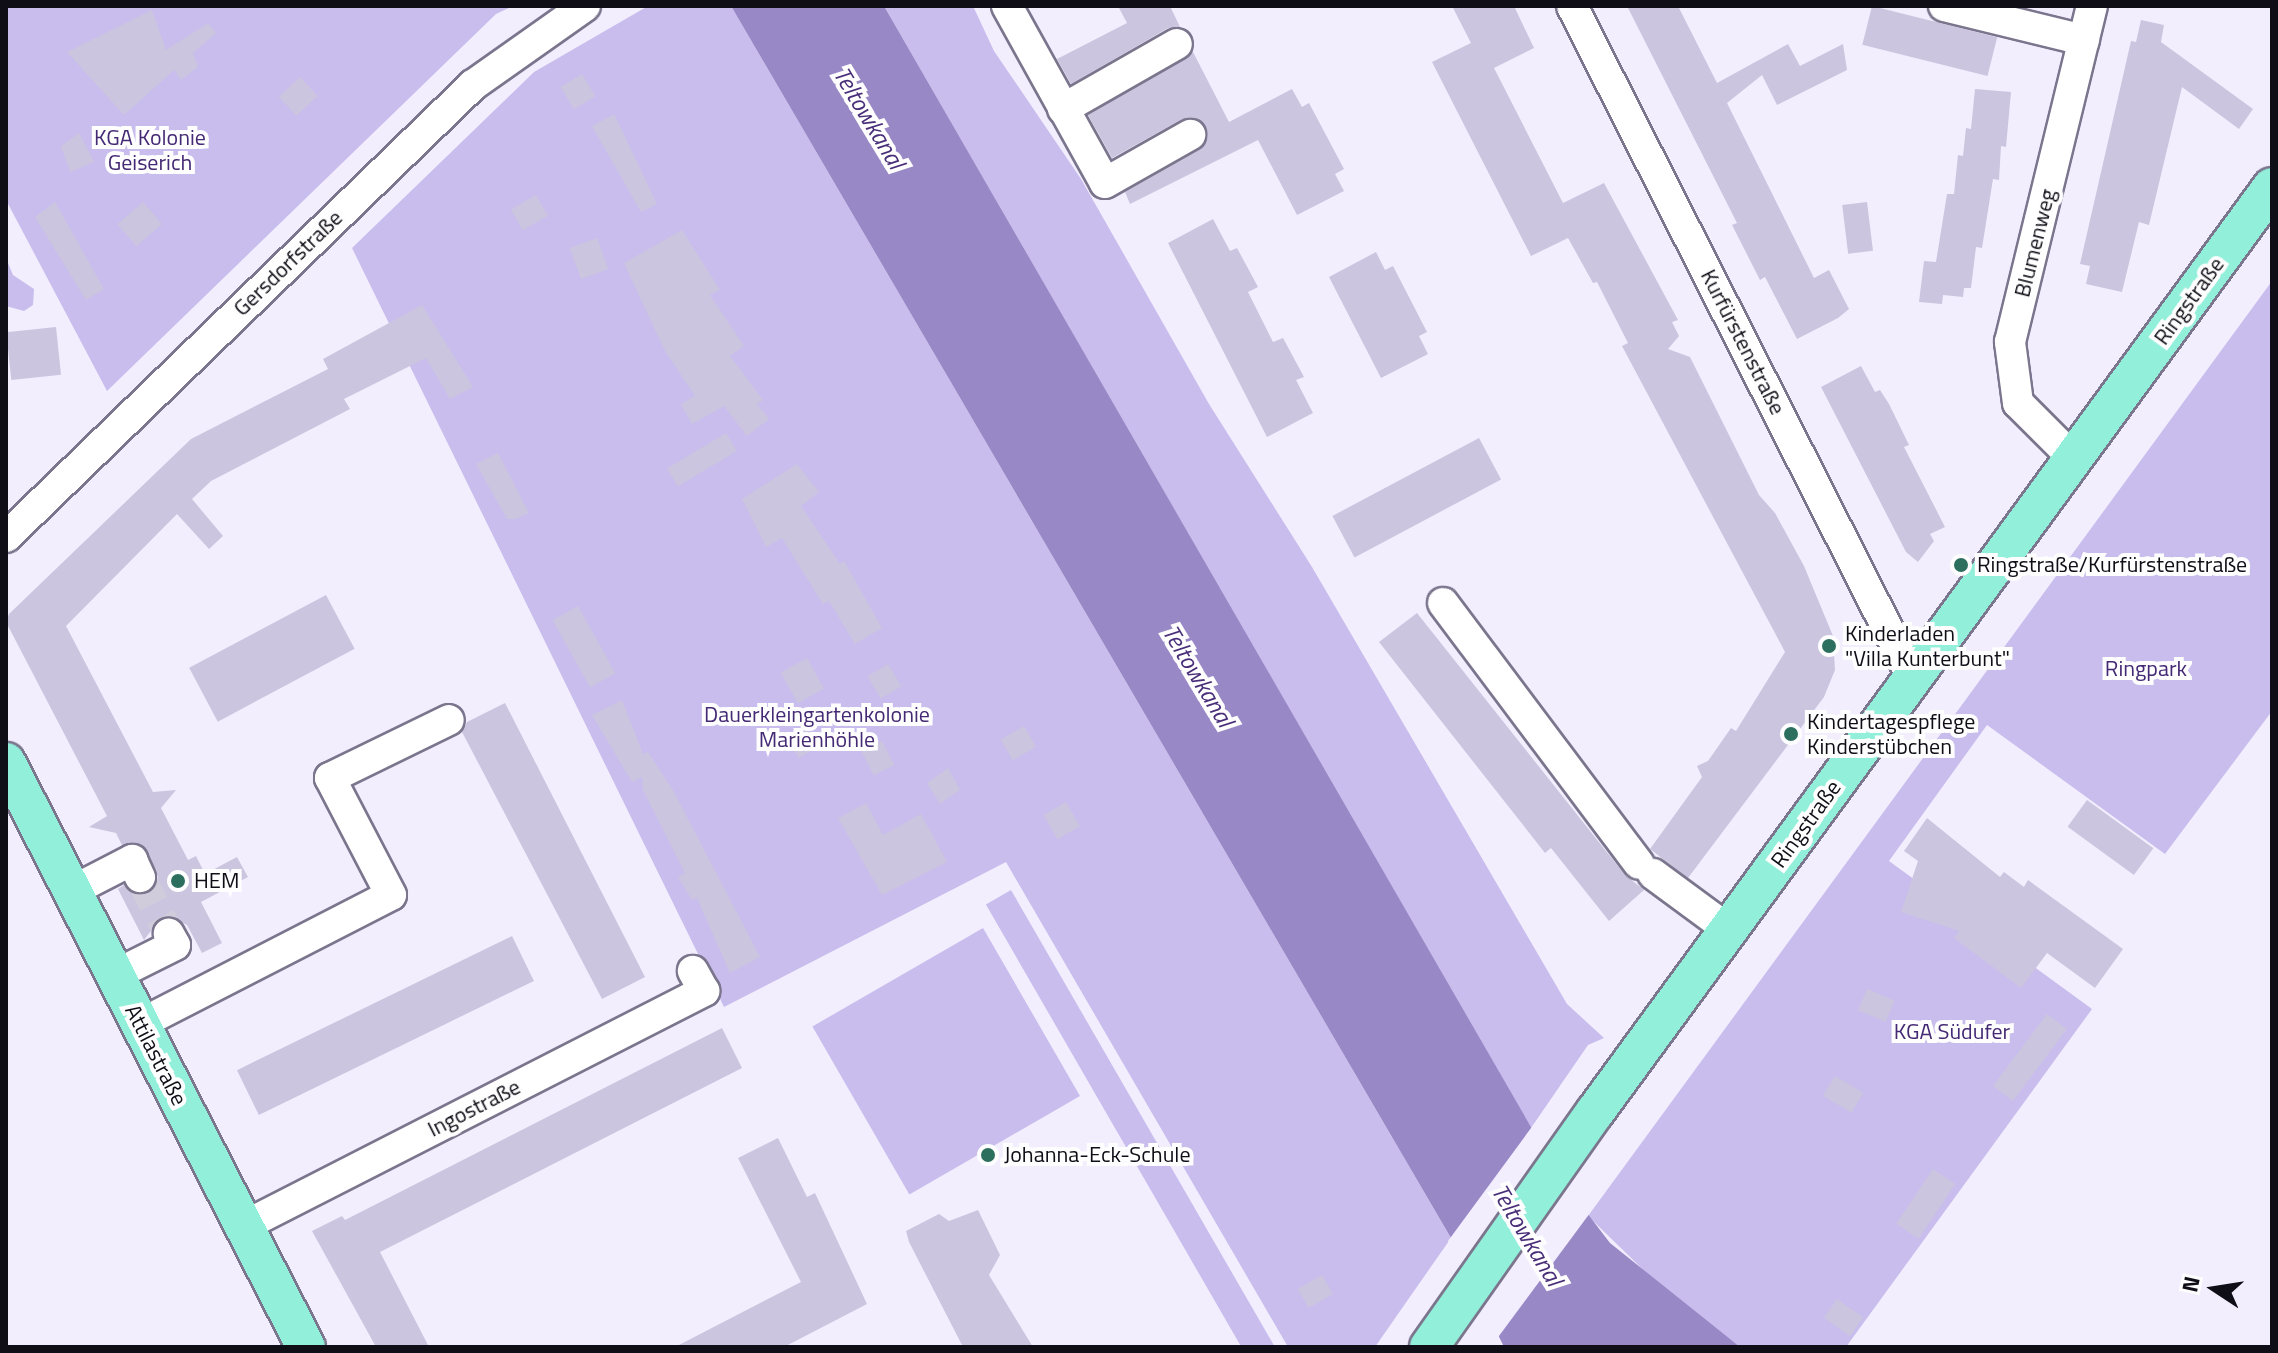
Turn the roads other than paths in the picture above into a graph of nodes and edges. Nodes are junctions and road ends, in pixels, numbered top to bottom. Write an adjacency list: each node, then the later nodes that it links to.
1 (585, 6): 12 (street, Gersdorfstraße)
2 (1007, 6): 8 (street)
3 (1572, 6): 14 (street, Kurfürstenstraße)
4 (1944, 6): 6 (street)
5 (2092, 6): 6 (street, Blumenweg)
6 (2084, 40): 11 (street, Blumenweg)
7 (1177, 44): 8 (street)
8 (1063, 109): 9 (street)
9 (1190, 135)
10 (2272, 187): 11 (main road, Ringstraße)
11 (2074, 459): 14 (main road, Ringstraße)
12 (6, 537)
13 (1443, 603): 19 (street)
14 (1913, 679): 19 (main road, Ringstraße)
15 (449, 720): 23 (street)
16 (6, 762): 18 (main road, Attilastraße)
17 (140, 877): 18 (street)
18 (72, 891): 21 (main road, Attilastraße)
19 (1729, 930): 26 (main road, Ringstraße)
20 (169, 934): 21 (street)
21 (115, 975): 23 (main road, Attilastraße)
22 (698, 981): 24 (street, Ingostraße)
23 (140, 1024): 24 (main road, Attilastraße)
24 (244, 1226): 25 (main road, Attilastraße)
25 (306, 1347)
26 (1429, 1347)

